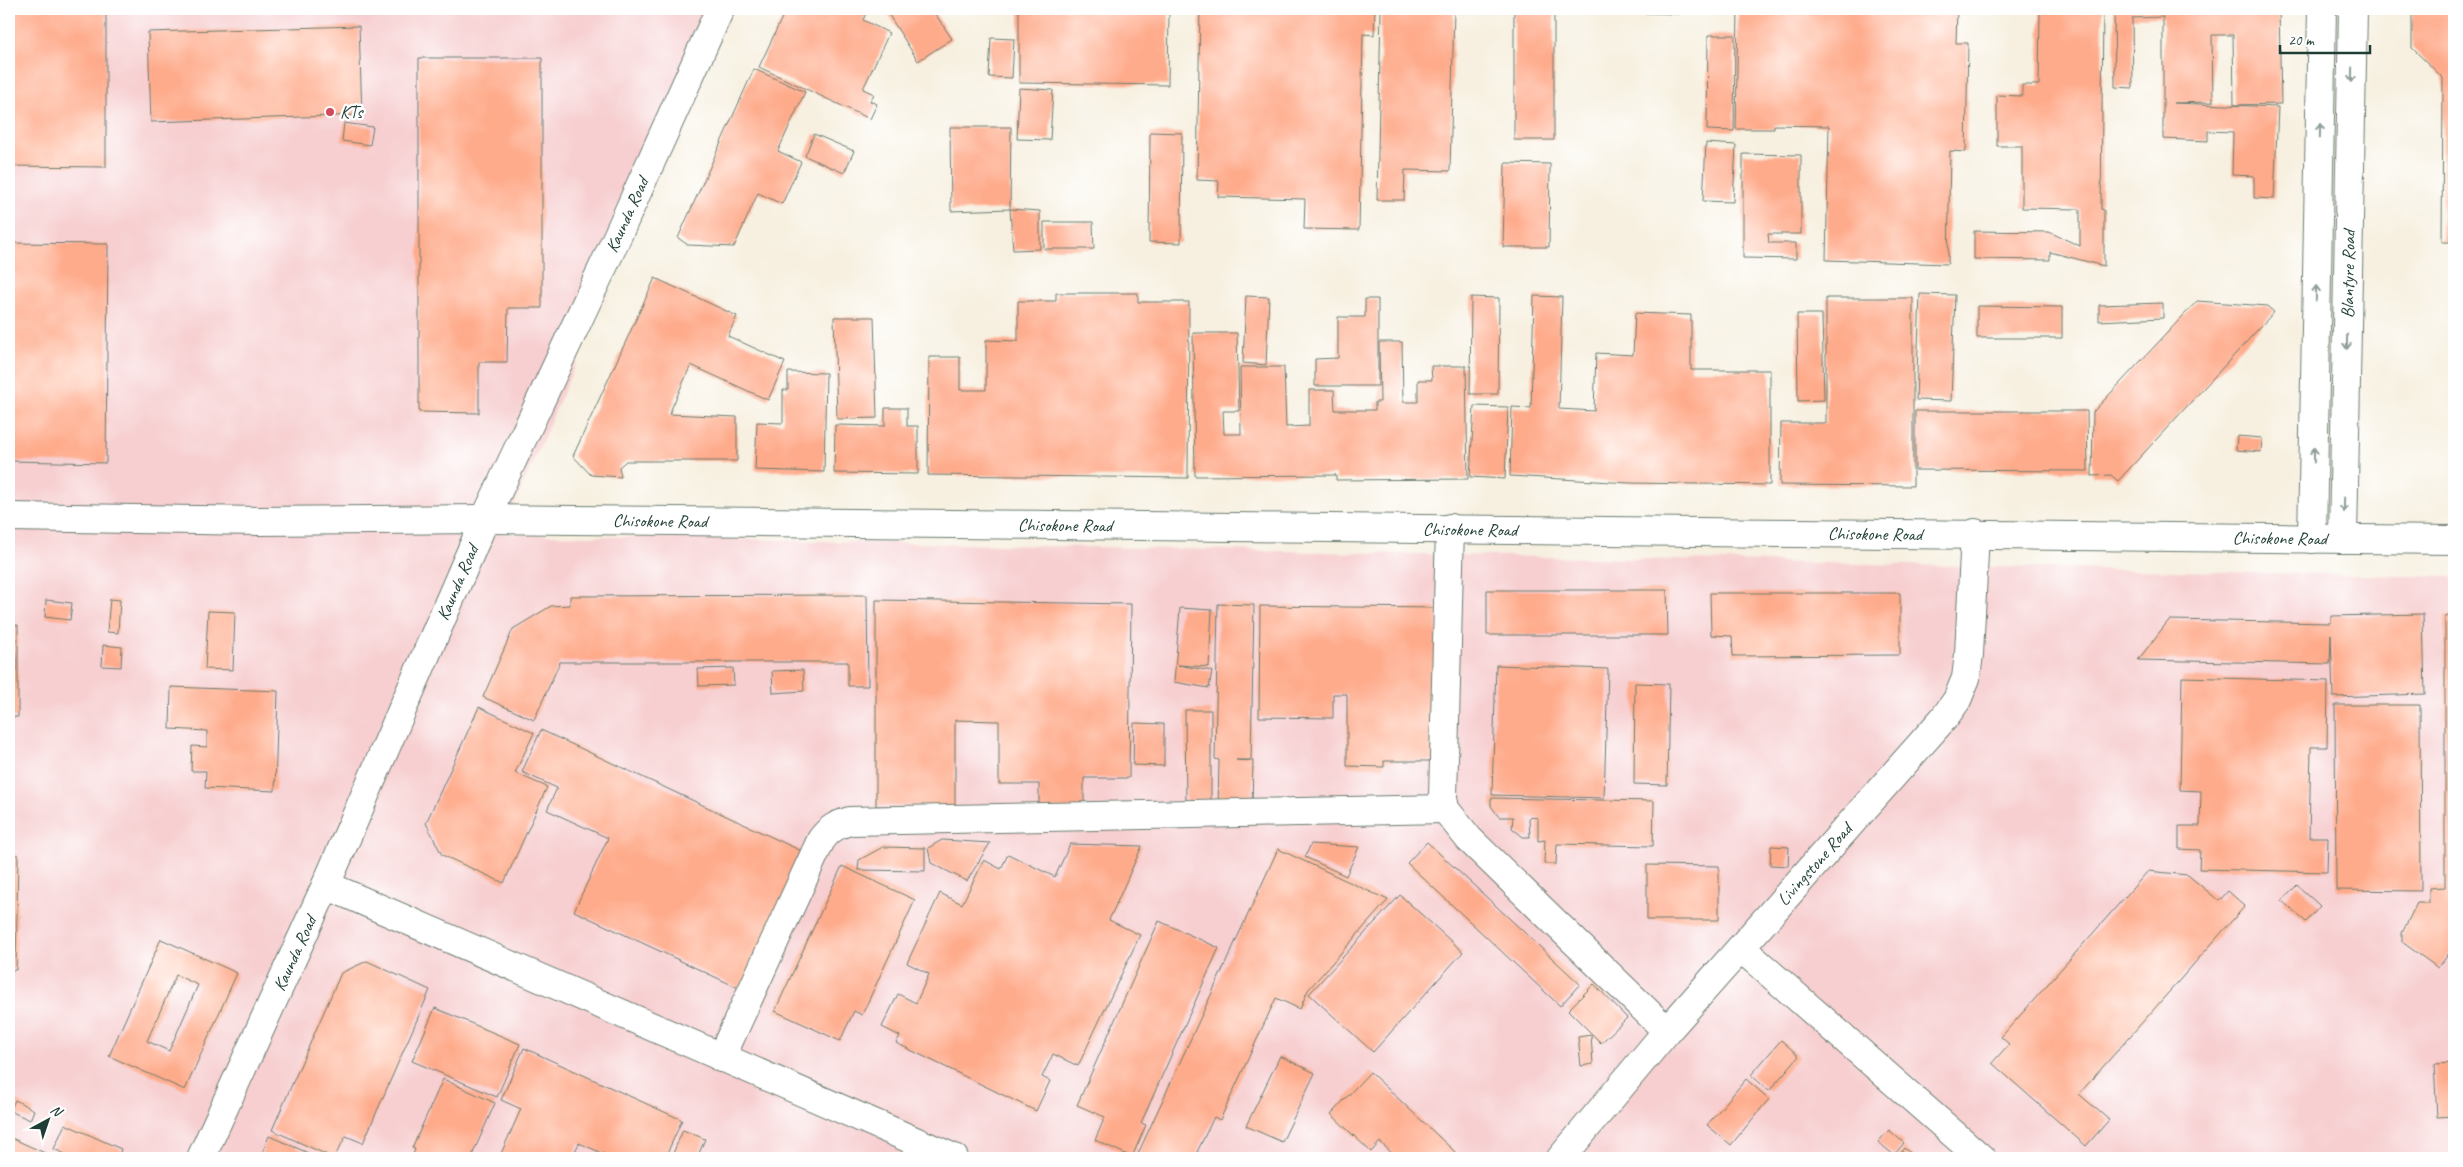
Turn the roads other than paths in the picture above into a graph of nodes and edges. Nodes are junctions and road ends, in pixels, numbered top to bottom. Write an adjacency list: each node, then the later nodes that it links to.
1 (720, 9): 5 (street, Kaunda Road)
2 (2322, 9): 8 (street, Blantyre Road, one-way to 2)
3 (2353, 9): 9 (street, Blantyre Road, one-way to 9)
4 (9, 518): 5 (street, Chisokone Road)
5 (485, 519): 6 (street, Chisokone Road); 12 (street, Kaunda Road)
6 (1450, 528): 7 (street, Chisokone Road); 11 (street)
7 (1975, 534): 8 (street, Chisokone Road); 13 (street, Livingstone Road)
8 (2312, 539): 9 (street, Chisokone Road)
9 (2343, 539): 10 (street, Chisokone Road)
10 (2454, 540)
11 (1445, 810): 14 (street); 15 (street)
12 (326, 885): 15 (street); 16 (street, Kaunda Road)
13 (1740, 948): 14 (street, Livingstone Road); 19 (street)
14 (1668, 1031): 18 (street, Livingstone Road)
15 (721, 1058): 17 (street)
16 (201, 1158)
17 (954, 1158)
18 (1561, 1158)
19 (1981, 1158)

